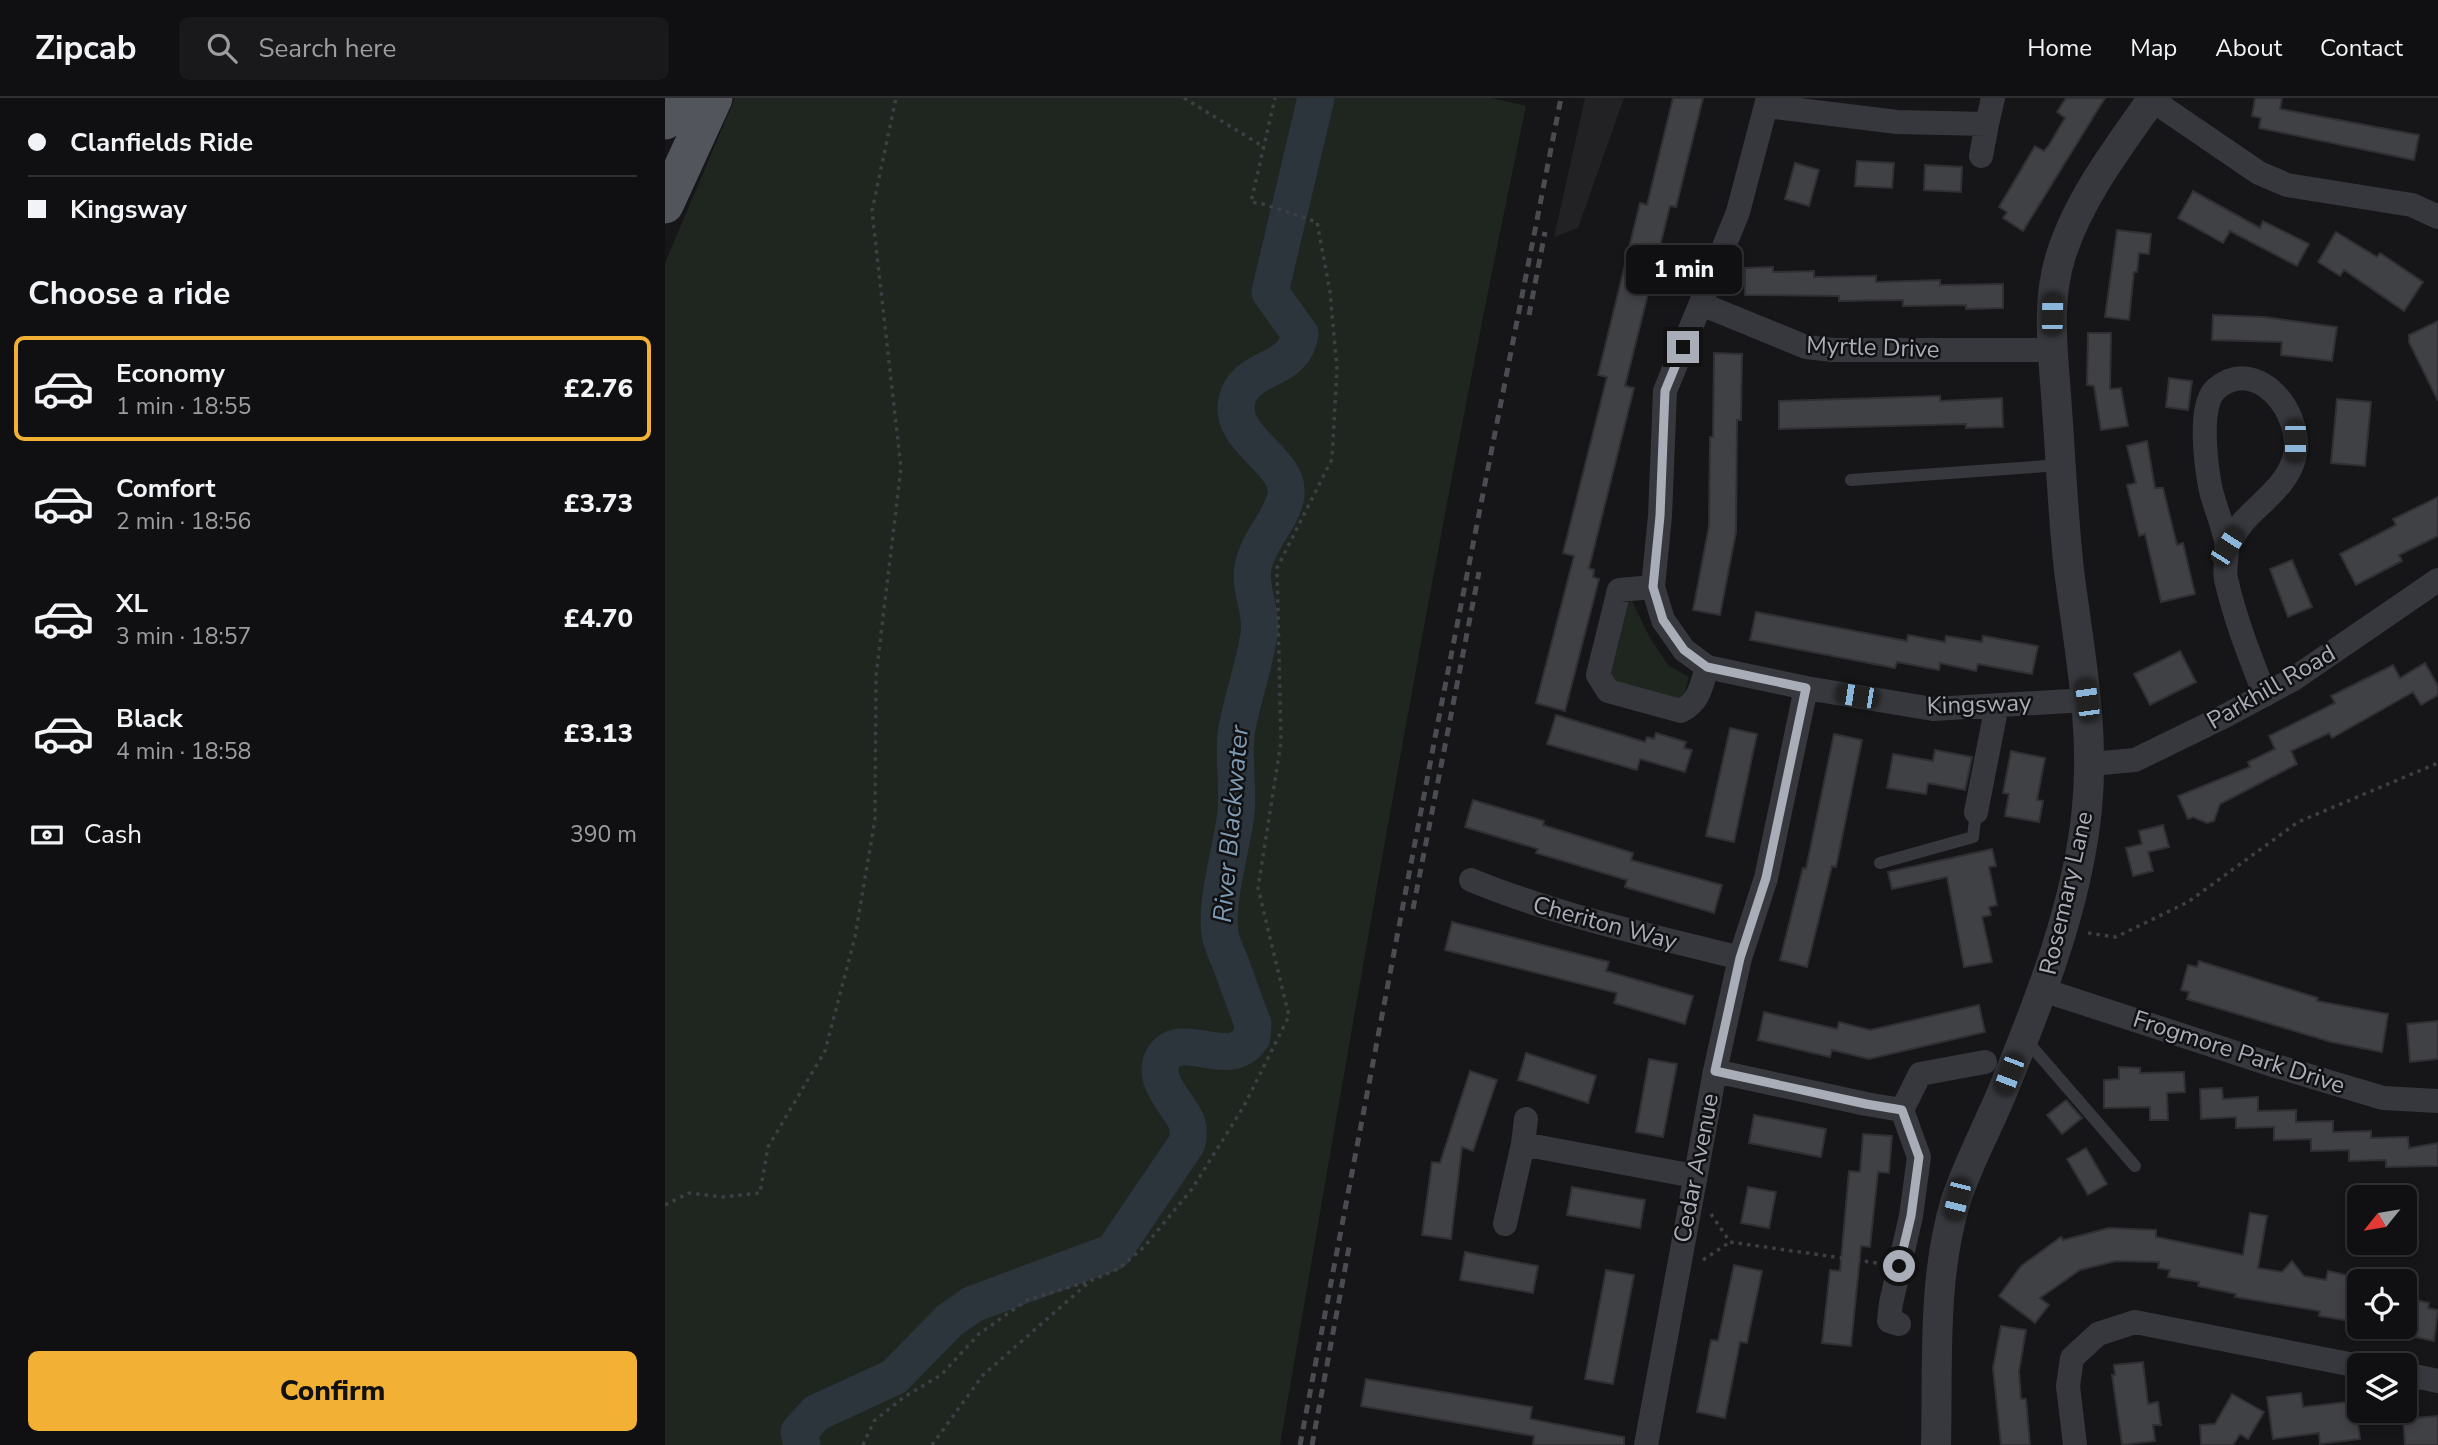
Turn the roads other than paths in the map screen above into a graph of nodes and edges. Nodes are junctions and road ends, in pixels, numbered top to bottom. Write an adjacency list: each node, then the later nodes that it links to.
1 (675, 98): 6 (main road)
2 (714, 98): 9 (main road)
3 (1993, 98): 7 (street)
4 (2153, 99): 10 (street); 12 (street, Rosemary Lane)
5 (1768, 102): 7 (street); 11 (street, Kingsway)
6 (665, 121)
7 (1987, 124): 8 (street)
8 (1981, 156)
9 (665, 205)
10 (2438, 217)
11 (1701, 303): 12 (street, Myrtle Drive); 17 (street, Kingsway)
12 (2053, 350): 13 (street, Rosemary Lane)
13 (2061, 465): 14 (lane); 21 (street, Rosemary Lane)
14 (1851, 480)
15 (2227, 547): 15 (street); 20 (street)
16 (2438, 580): 20 (street, Parkhill Road)
17 (1653, 587): 18 (street, Kingsway); 18 (street)
18 (1707, 667): 19 (street, Kingsway)
19 (1806, 688): 22 (street, Kingsway); 27 (street, Cedar Avenue)
20 (2265, 695): 23 (street, Parkhill Road)
21 (2087, 700): 22 (street, Kingsway); 23 (street, Rosemary Lane)
22 (1997, 705): 24 (street)
23 (2090, 764): 28 (street, Rosemary Lane)
24 (1976, 812): 25 (lane)
25 (1880, 863)
26 (1471, 880): 27 (street, Cheriton Way)
27 (1740, 958): 31 (street, Cedar Avenue)
28 (2043, 990): 29 (street, Rosemary Lane); 32 (street, Frogmore Park Drive)
29 (2023, 1037): 36 (lane); 44 (street, Rosemary Lane)
30 (1985, 1062): 33 (street)
31 (1715, 1071): 33 (street); 37 (street, Cedar Avenue)
32 (2438, 1101)
33 (1902, 1110): 39 (street)
34 (1526, 1119): 35 (street)
35 (1523, 1144): 37 (street); 38 (street)
36 (2135, 1166)
37 (1693, 1181): 43 (street, Cedar Avenue)
38 (1505, 1224)
39 (1899, 1324)
40 (2347, 1364): 45 (street)
41 (2417, 1377): 42 (street)
42 (2438, 1381)
43 (1646, 1445)
44 (1936, 1445)
45 (2075, 1445)

